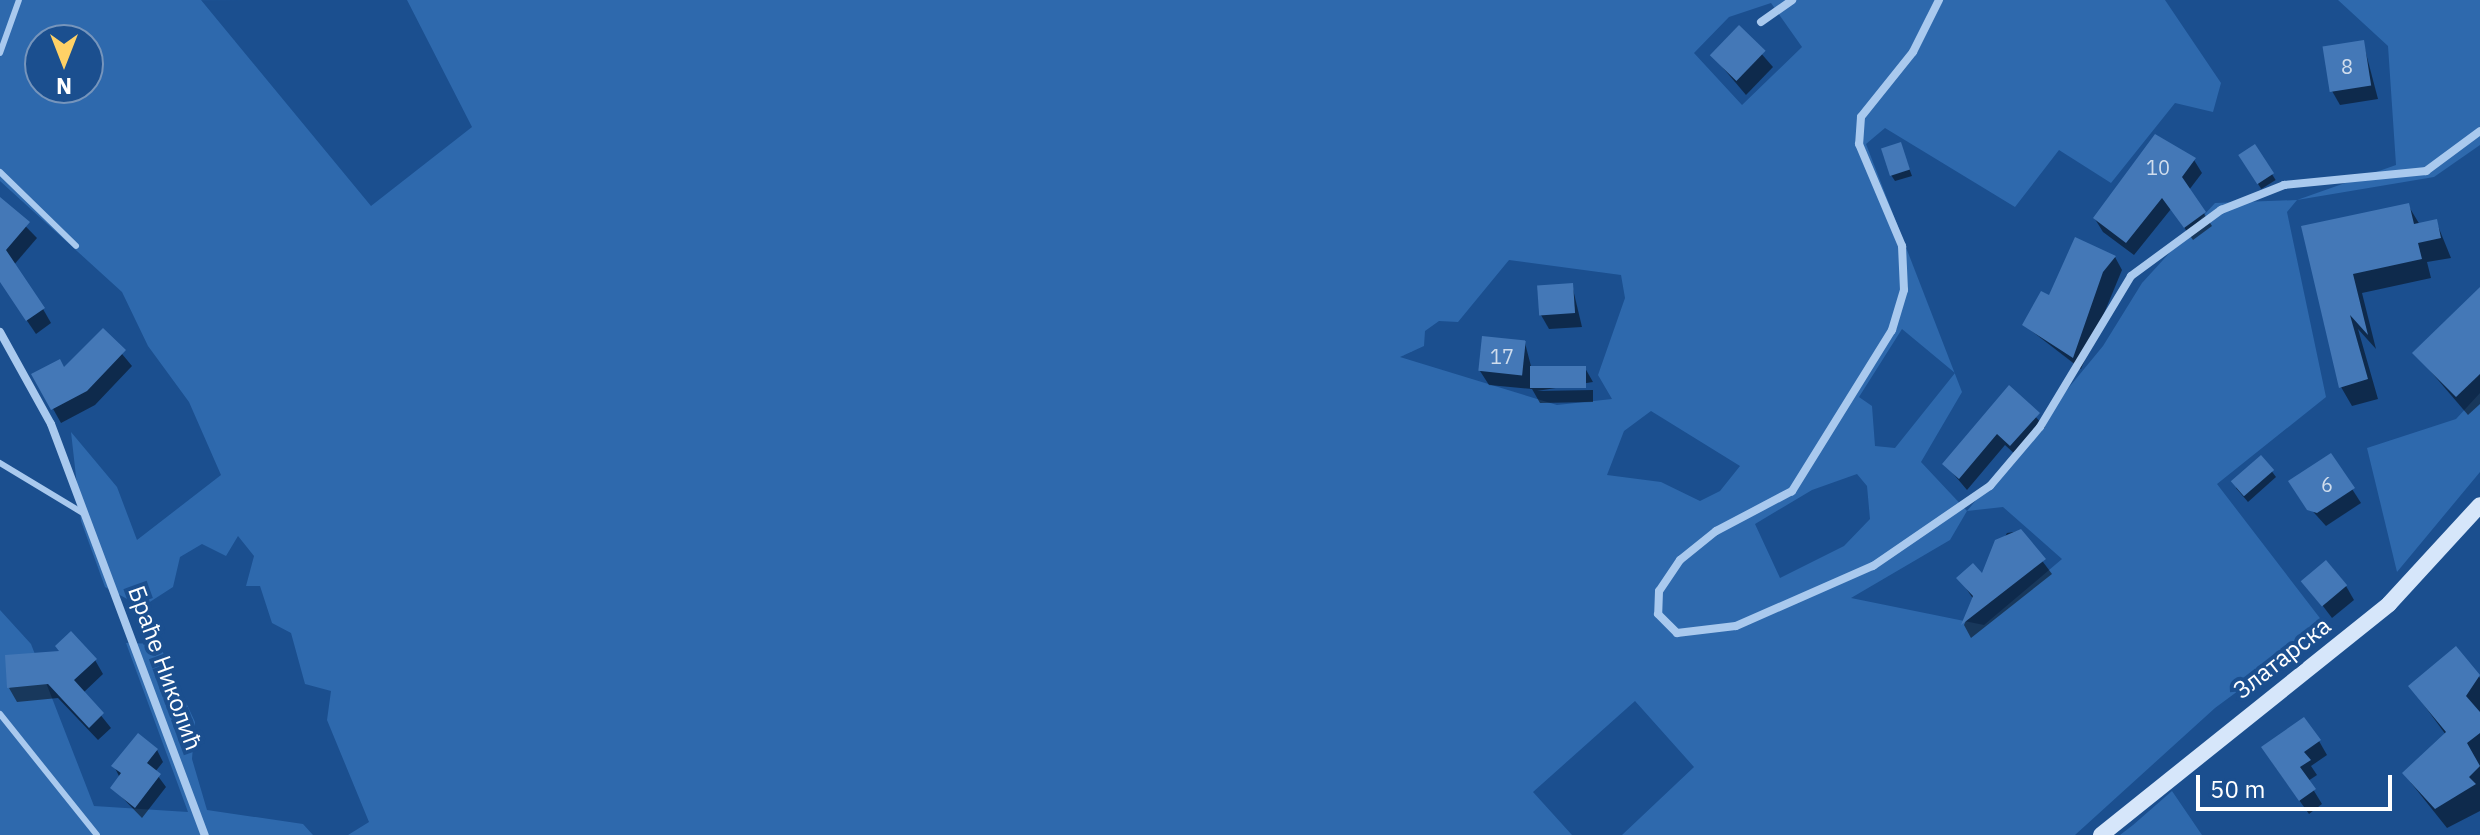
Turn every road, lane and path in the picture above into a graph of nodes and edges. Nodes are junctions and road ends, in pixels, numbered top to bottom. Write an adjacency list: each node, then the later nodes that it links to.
1 (19, 0): 5 (lane)
2 (1792, 0): 4 (street)
3 (1939, 0): 6 (street)
4 (1761, 22)
5 (0, 53)
6 (2480, 131)
7 (0, 172): 8 (lane)
8 (76, 246)
9 (0, 332): 12 (street, Браће Николић)
10 (0, 463): 12 (lane)
11 (2480, 505): 16 (main road, Златарска)
12 (86, 515): 15 (street, Браће Николић)
13 (0, 714): 14 (lane)
14 (97, 835)
15 (205, 835)
16 (2101, 835)

